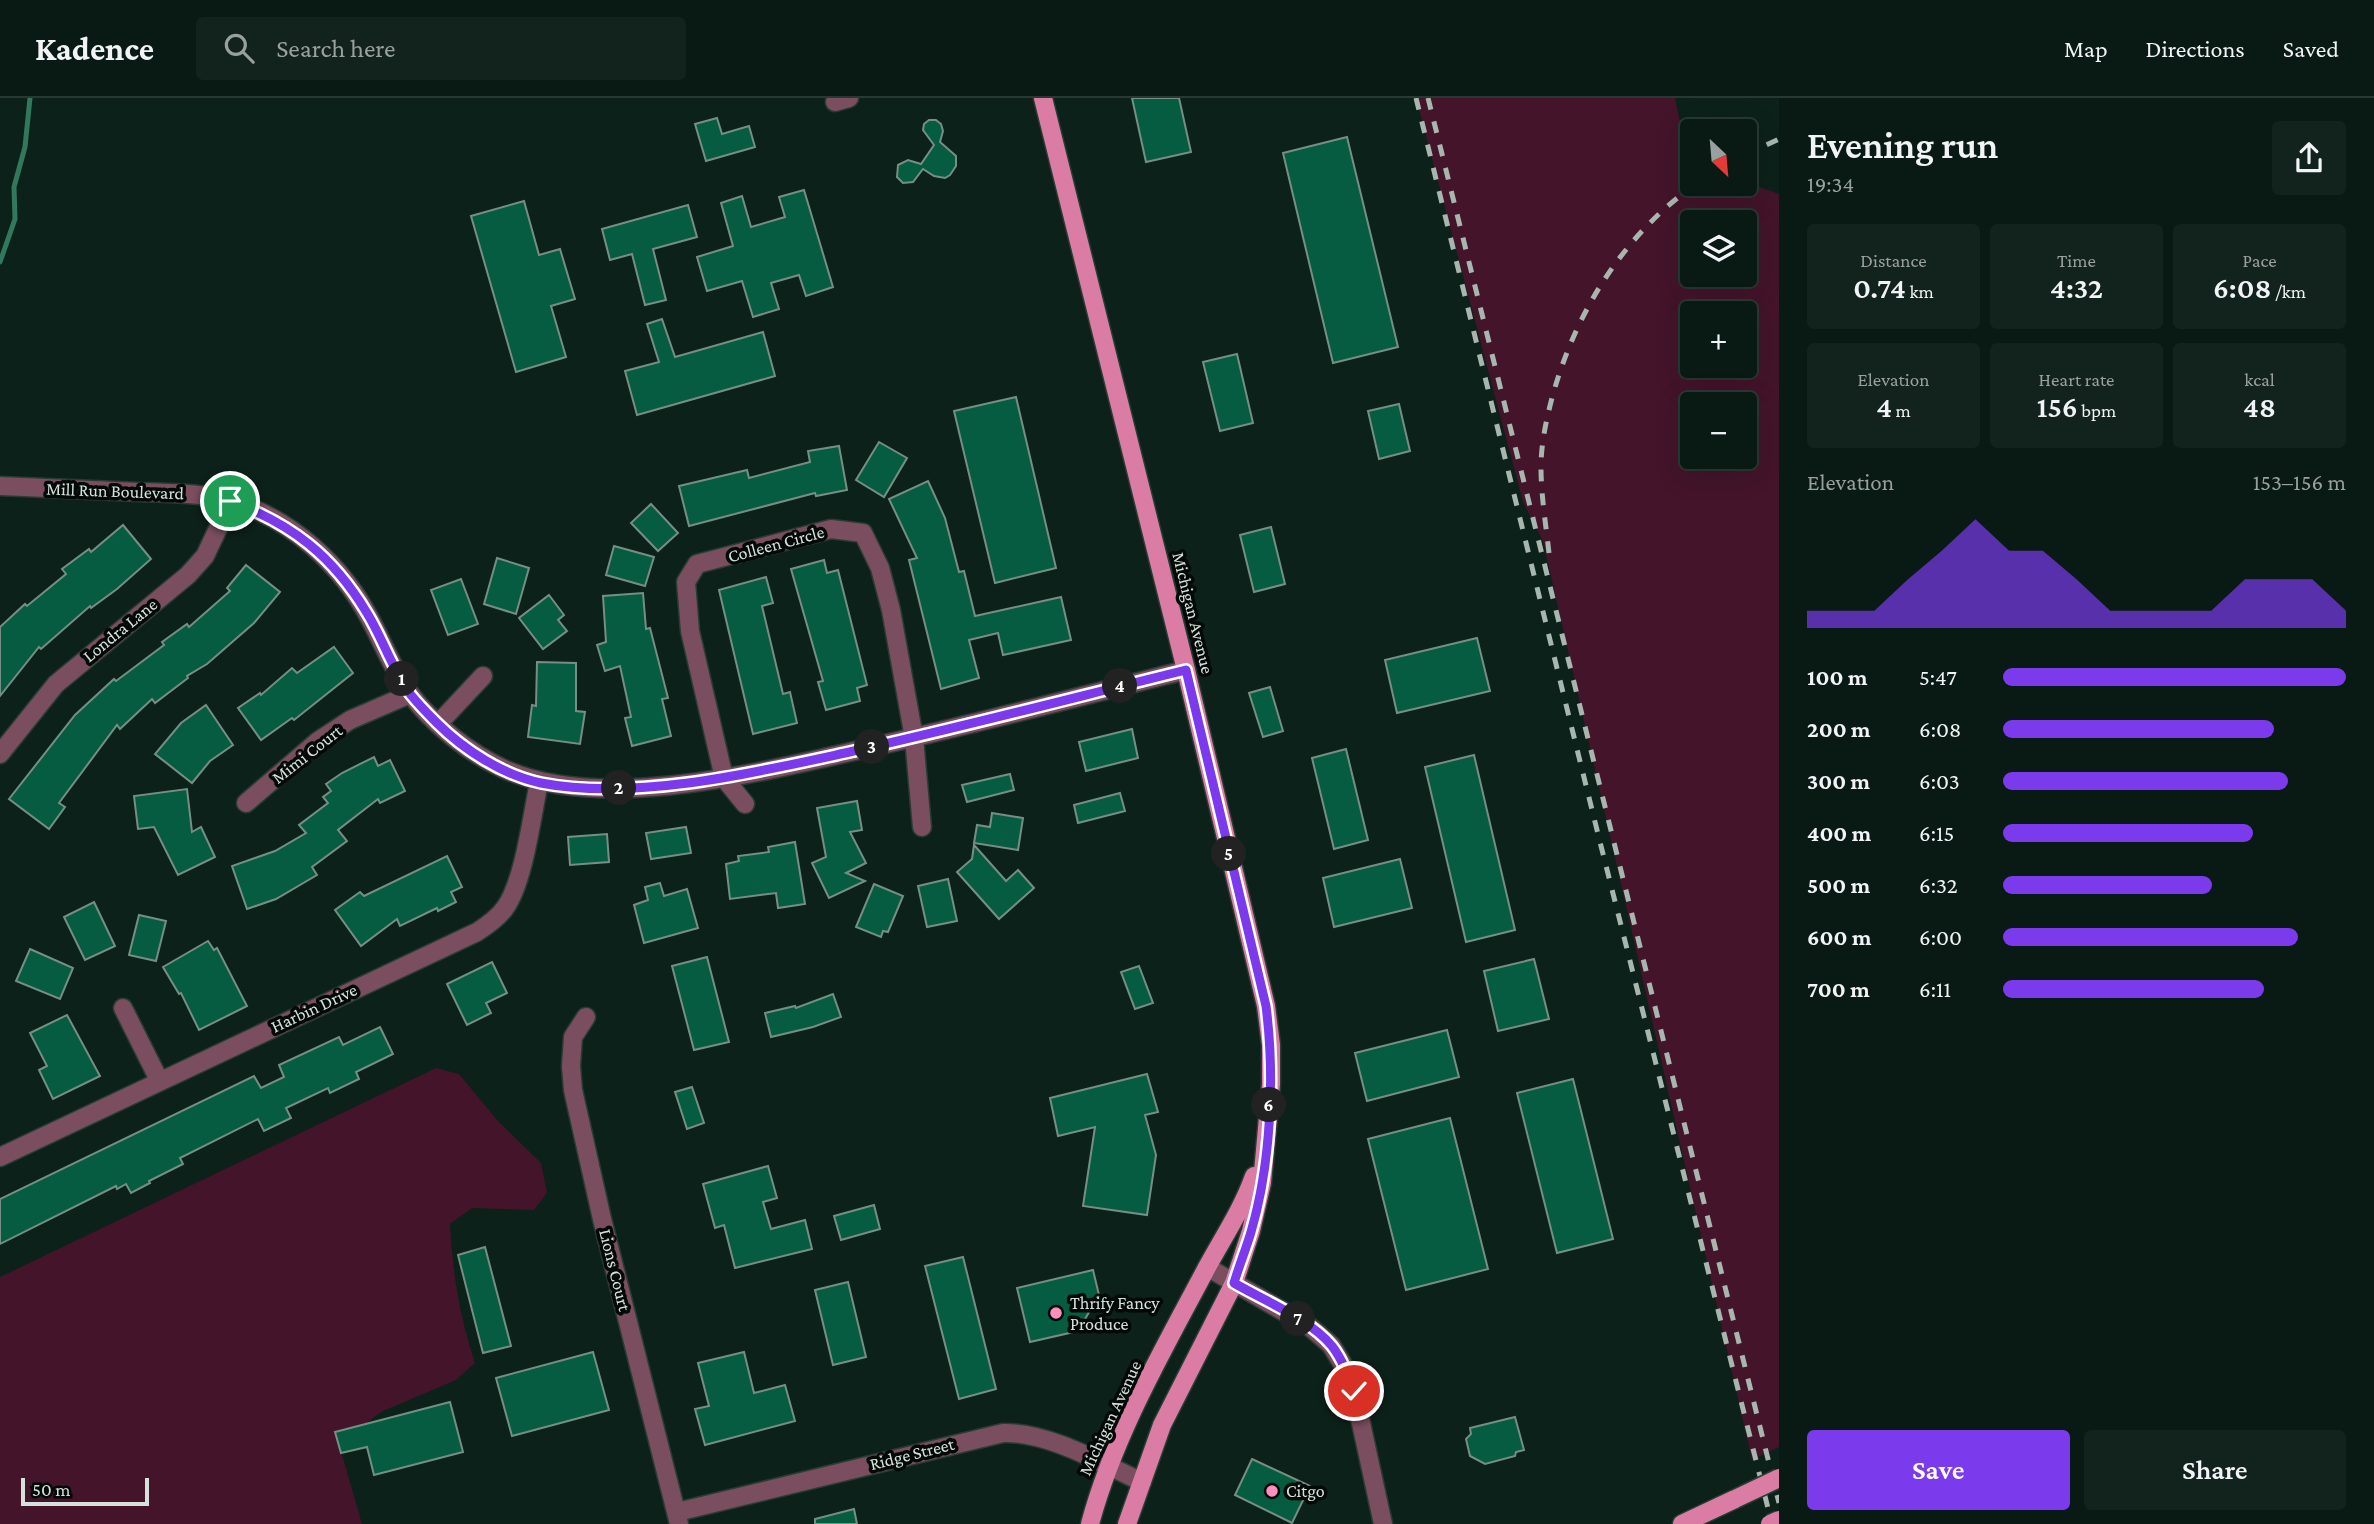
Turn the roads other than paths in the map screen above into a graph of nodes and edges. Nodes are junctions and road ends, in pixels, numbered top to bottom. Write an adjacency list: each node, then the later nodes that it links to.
1 (1043, 98): 4 (main road, Michigan Avenue)
2 (0, 486): 3 (street, Mill Run Boulevard)
3 (230, 501): 6 (street, Mill Run Boulevard); 9 (street, Londra Lane)
4 (1186, 670): 8 (street, Mill Run Boulevard); 18 (main road, Michigan Avenue)
5 (483, 676): 7 (street)
6 (410, 694): 7 (street, Mill Run Boulevard); 12 (street, Mimi Court)
7 (438, 723): 11 (street, Mill Run Boulevard)
8 (914, 738): 10 (street, Mill Run Boulevard); 10 (street, Colleen Circle); 14 (street)
9 (0, 754)
10 (724, 778): 11 (street, Mill Run Boulevard); 13 (street)
11 (539, 782): 17 (street, Harbin Drive)
12 (246, 803)
13 (745, 804)
14 (922, 827)
15 (123, 1008): 17 (street)
16 (586, 1017): 25 (street, Lions Court)
17 (159, 1080): 19 (street, Harbin Drive)
18 (1266, 1143): 20 (main road, Michigan Avenue); 21 (main road, Michigan Avenue)
19 (0, 1157)
20 (1207, 1267): 21 (street); 22 (main road, Michigan Avenue)
21 (1234, 1283): 24 (main road, Michigan Avenue); 29 (street)
22 (1108, 1466): 24 (street, Ridge Street); 25 (street, Ridge Street); 27 (main road, Michigan Avenue)
23 (1779, 1478): 30 (main road, bridge)
24 (1142, 1482): 28 (main road, Michigan Avenue)
25 (678, 1518)
26 (1779, 1520): 31 (main road, bridge)
27 (1090, 1524)
28 (1127, 1524)
29 (1383, 1524)
30 (1682, 1524)
31 (1770, 1524)

